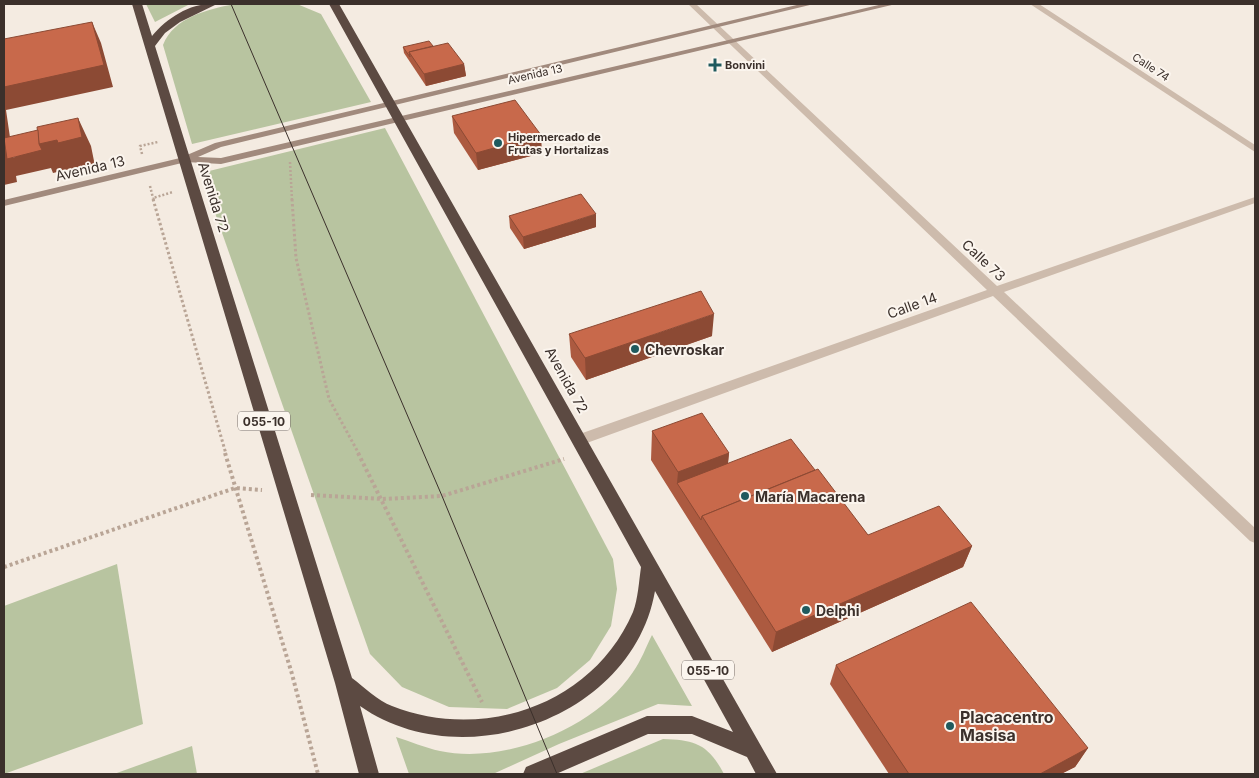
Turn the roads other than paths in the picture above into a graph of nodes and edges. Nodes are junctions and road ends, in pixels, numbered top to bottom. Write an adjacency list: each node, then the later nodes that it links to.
1 (137, 4): 11 (highway, Avenida 72 / 055-10)
2 (212, 4): 11 (highway)
3 (321, 4): 8 (highway)
4 (692, 4): 9 (street, Calle 73)
5 (810, 4): 9 (street, Avenida 13)
6 (892, 4): 10 (street, Avenida 13)
7 (1034, 4): 14 (street, Calle 74)
8 (336, 7): 12 (highway, Avenida 72 / 055-10)
9 (716, 26): 10 (street, Calle 73); 12 (street, Avenida 13)
10 (730, 40): 13 (street, Avenida 13); 18 (street, Calle 73)
11 (149, 46): 15 (highway, Avenida 72 / 055-10)
12 (390, 103): 13 (highway, Avenida 72 / 055-10); 15 (street, Avenida 13)
13 (399, 120): 15 (street, Avenida 13); 19 (highway, Avenida 72 / 055-10)
14 (1255, 149)
15 (183, 160): 17 (street, Avenida 13); 22 (highway, Avenida 72 / 055-10)
16 (1255, 200): 18 (street, Calle 14)
17 (4, 203)
18 (995, 291): 19 (street, Calle 14); 20 (street, Calle 73)
19 (579, 440): 21 (highway, Avenida 72 / 055-10)
20 (1255, 537)
21 (650, 566): 22 (highway); 23 (highway, Avenida 72 / 055-10)
22 (344, 683): 24 (highway, Avenida 72 / 055-10)
23 (753, 750): 25 (highway); 26 (highway, Avenida 72 / 055-10)
24 (369, 774)
25 (532, 774)
26 (767, 774)

